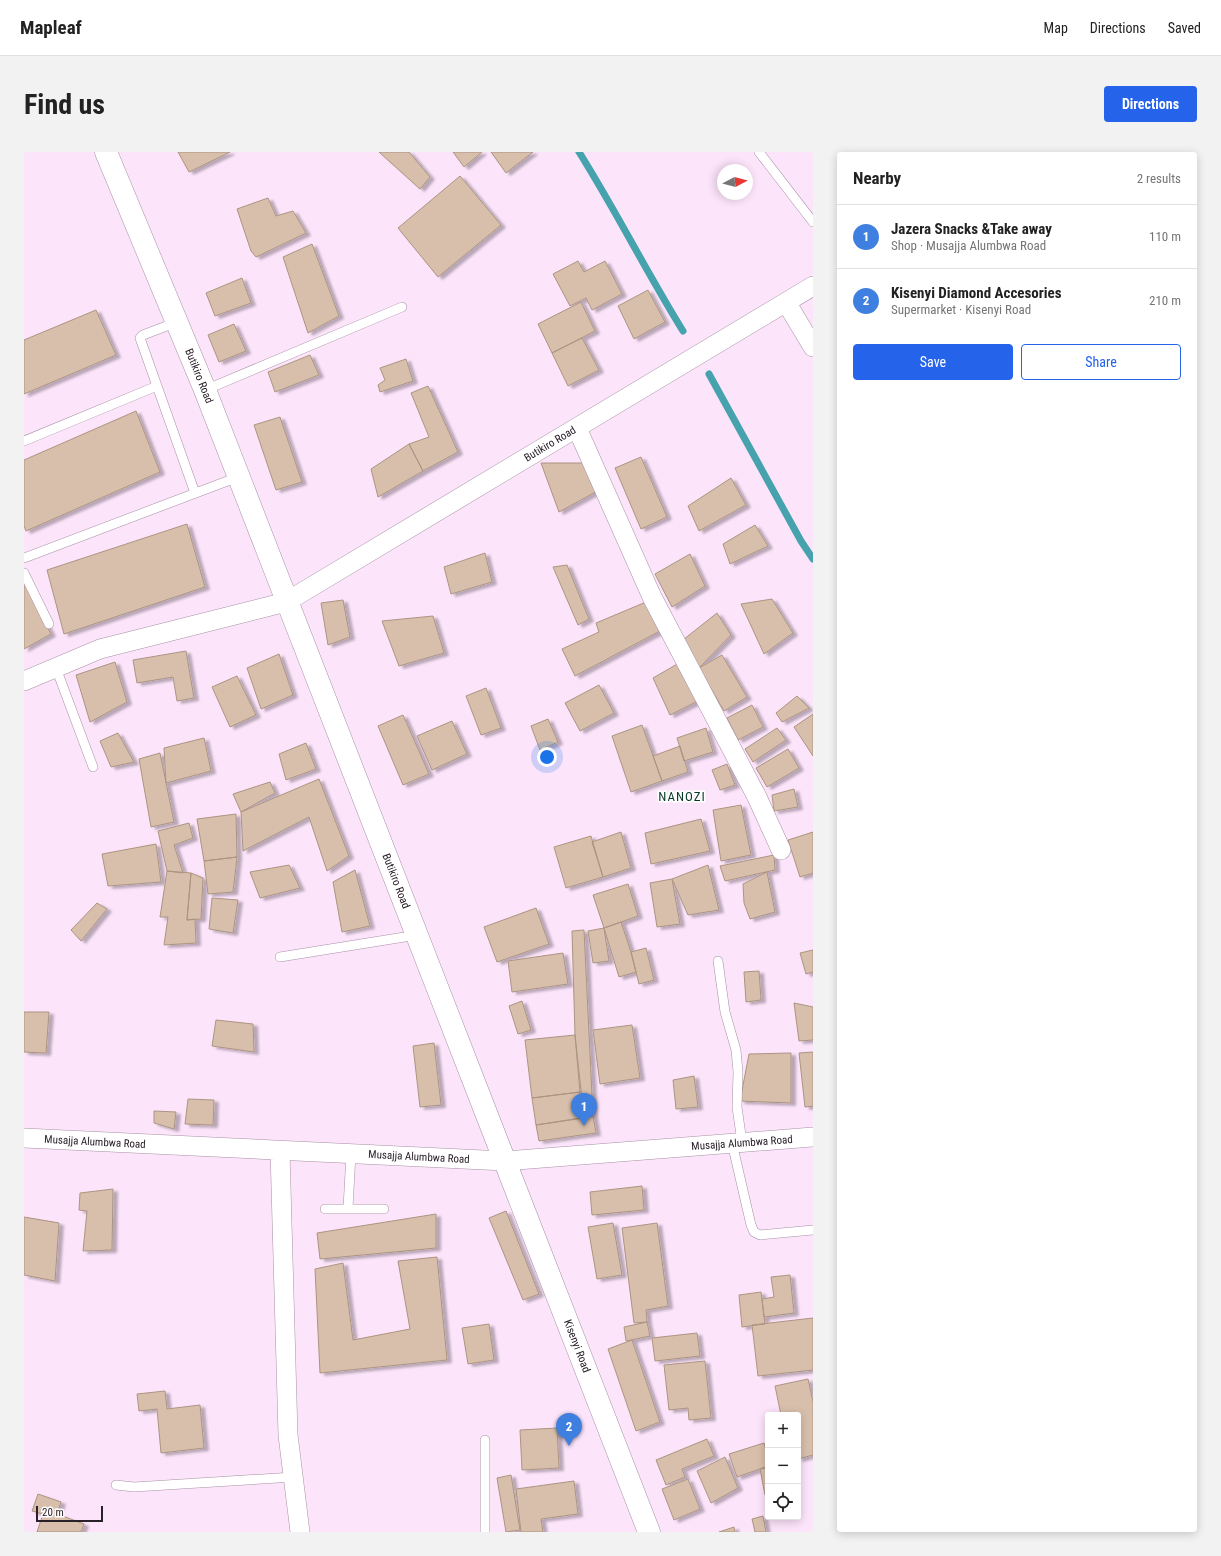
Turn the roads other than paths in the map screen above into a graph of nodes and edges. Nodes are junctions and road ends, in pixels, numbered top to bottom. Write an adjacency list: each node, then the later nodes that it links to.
1 (106, 152): 7 (main road, Butikiro Road)
2 (759, 152): 3 (lane)
3 (813, 222)
4 (813, 286): 5 (street, Butikiro Road)
5 (786, 302): 8 (street); 11 (street, Butikiro Road)
6 (402, 306): 10 (lane)
7 (177, 322): 9 (lane); 10 (main road, Butikiro Road)
8 (813, 347)
9 (156, 386): 12 (lane); 14 (lane)
10 (205, 390): 13 (main road, Butikiro Road)
11 (577, 428): 17 (street, Butikiro Road); 22 (street)
12 (24, 441)
13 (238, 477): 14 (lane); 17 (main road, Butikiro Road)
14 (195, 493): 15 (lane)
15 (24, 558)
16 (24, 572): 18 (lane)
17 (286, 602): 19 (street); 23 (main road, Butikiro Road)
18 (49, 624)
19 (56, 668): 20 (street); 21 (lane)
20 (24, 681)
21 (93, 767)
22 (781, 850)
23 (417, 935): 24 (lane); 31 (main road, Butikiro Road)
24 (280, 957)
25 (718, 961): 28 (lane)
26 (813, 1137): 28 (street, Musajja Alumbwa Road)
27 (24, 1138): 29 (street, Musajja Alumbwa Road)
28 (737, 1143): 31 (street, Musajja Alumbwa Road); 35 (lane)
29 (280, 1151): 30 (street, Musajja Alumbwa Road); 37 (street)
30 (351, 1154): 31 (street, Musajja Alumbwa Road); 32 (lane)
31 (505, 1161): 41 (main road, Kisenyi Road)
32 (348, 1208): 33 (lane); 34 (lane)
33 (325, 1209)
34 (384, 1209)
35 (813, 1230)
36 (485, 1440): 40 (lane)
37 (294, 1477): 38 (lane); 39 (street)
38 (116, 1485)
39 (300, 1532)
40 (485, 1532)
41 (648, 1532)

